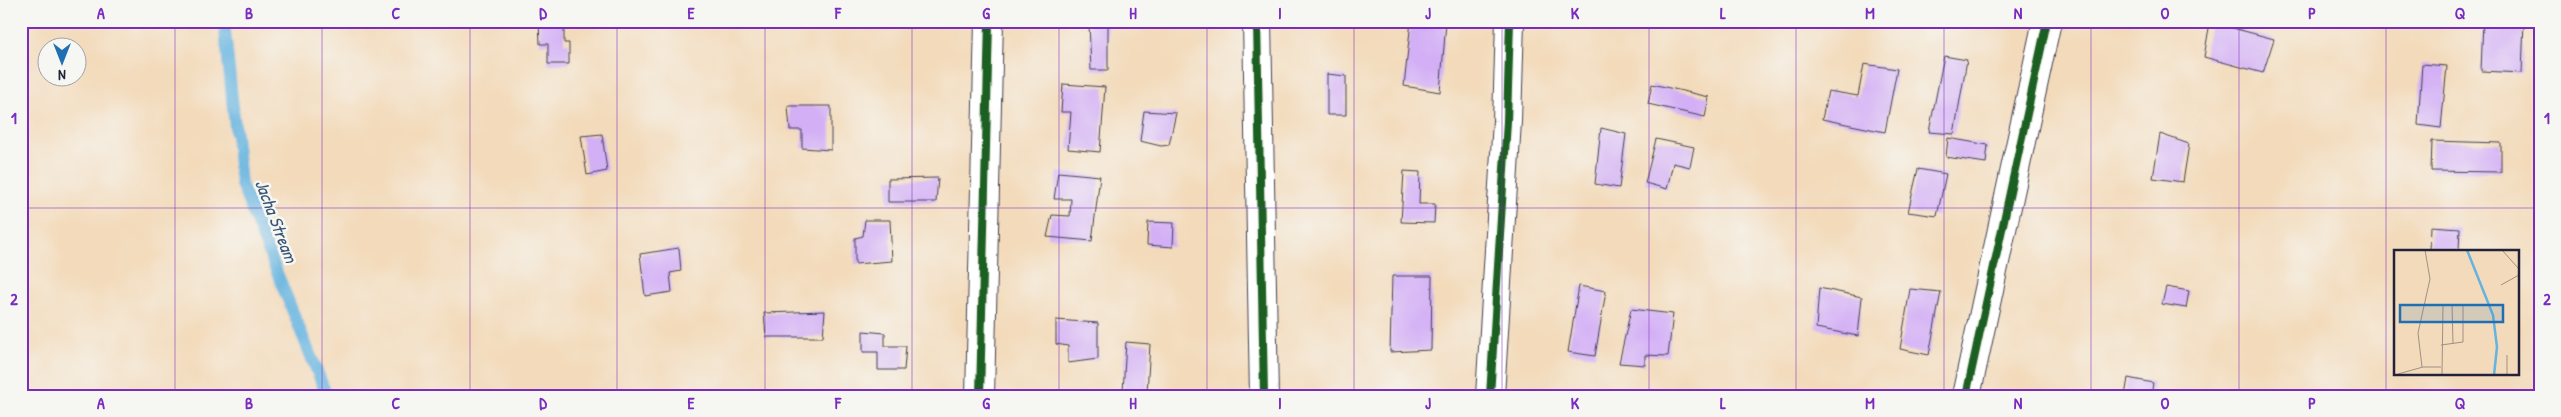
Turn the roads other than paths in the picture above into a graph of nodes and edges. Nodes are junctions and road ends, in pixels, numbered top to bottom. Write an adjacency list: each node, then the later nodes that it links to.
1 (989, 21): 5 (street)
2 (1257, 21): 6 (street)
3 (1510, 21): 7 (street)
4 (2047, 21): 8 (street)
5 (980, 396)
6 (1264, 396)
7 (1490, 396)
8 (1966, 396)

